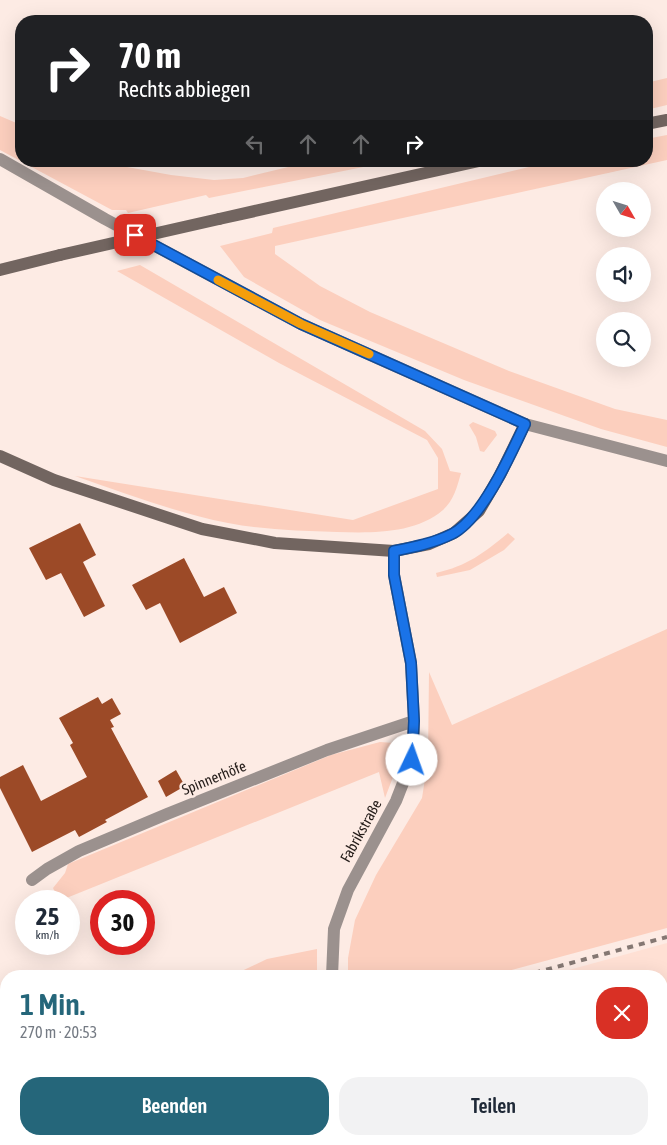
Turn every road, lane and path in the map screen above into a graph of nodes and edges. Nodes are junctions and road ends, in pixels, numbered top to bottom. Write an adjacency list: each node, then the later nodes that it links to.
1 (667, 120): 2 (main road)
2 (653, 123)
3 (0, 160): 6 (street)
4 (452, 167): 5 (main road, bridge)
5 (0, 270)
6 (525, 424): 8 (street); 9 (main road)
7 (0, 456): 9 (main road)
8 (667, 461)
9 (394, 551): 10 (street, Fabrikstraße)
10 (414, 721): 11 (street, Spinnerhöfe); 12 (street, Fabrikstraße)
11 (32, 880)
12 (332, 970)

